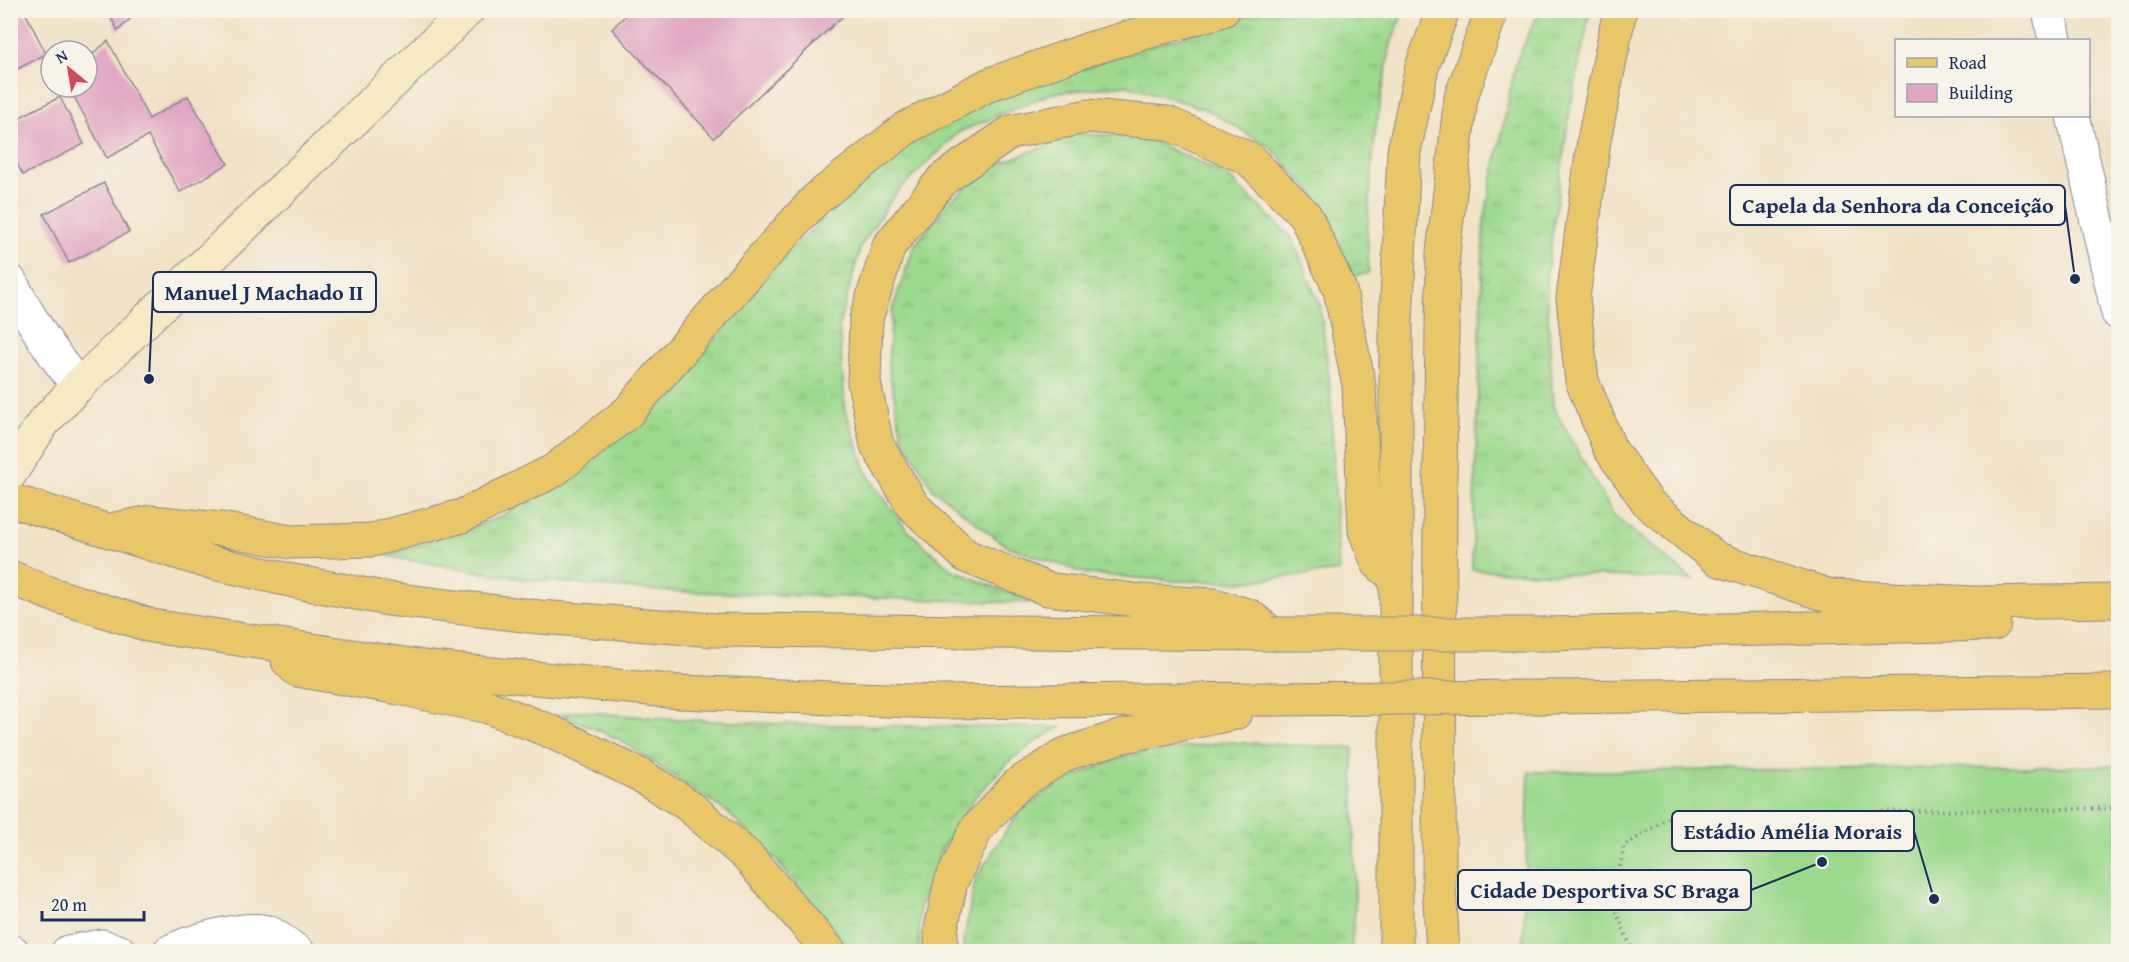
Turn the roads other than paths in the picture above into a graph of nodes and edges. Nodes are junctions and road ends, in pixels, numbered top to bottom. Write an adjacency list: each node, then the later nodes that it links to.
1 (468, 10): 11 (street)
2 (1223, 10): 14 (main road)
3 (1443, 10): 16 (main road)
4 (1492, 10): 30 (main road)
5 (1620, 10): 17 (main road)
6 (2049, 10): 7 (street)
7 (2055, 39)
8 (2073, 117): 10 (street)
9 (10, 281): 11 (street)
10 (2118, 313)
11 (78, 387): 12 (street)
12 (10, 474)
13 (10, 500): 14 (main road)
14 (111, 530): 19 (main road)
15 (10, 577): 20 (main road)
16 (1396, 578): 19 (main road); 29 (main road)
17 (2118, 601)
18 (2118, 621): 19 (main road, bridge)
19 (1272, 634)
20 (266, 642): 22 (main road); 27 (main road)
21 (2118, 691): 22 (main road, bridge)
22 (1269, 699): 28 (main road)
23 (68, 951): 24 (street)
24 (120, 951)
25 (169, 951): 26 (street)
26 (298, 951)
27 (830, 951)
28 (941, 951)
29 (1396, 951)
30 (1443, 951)

